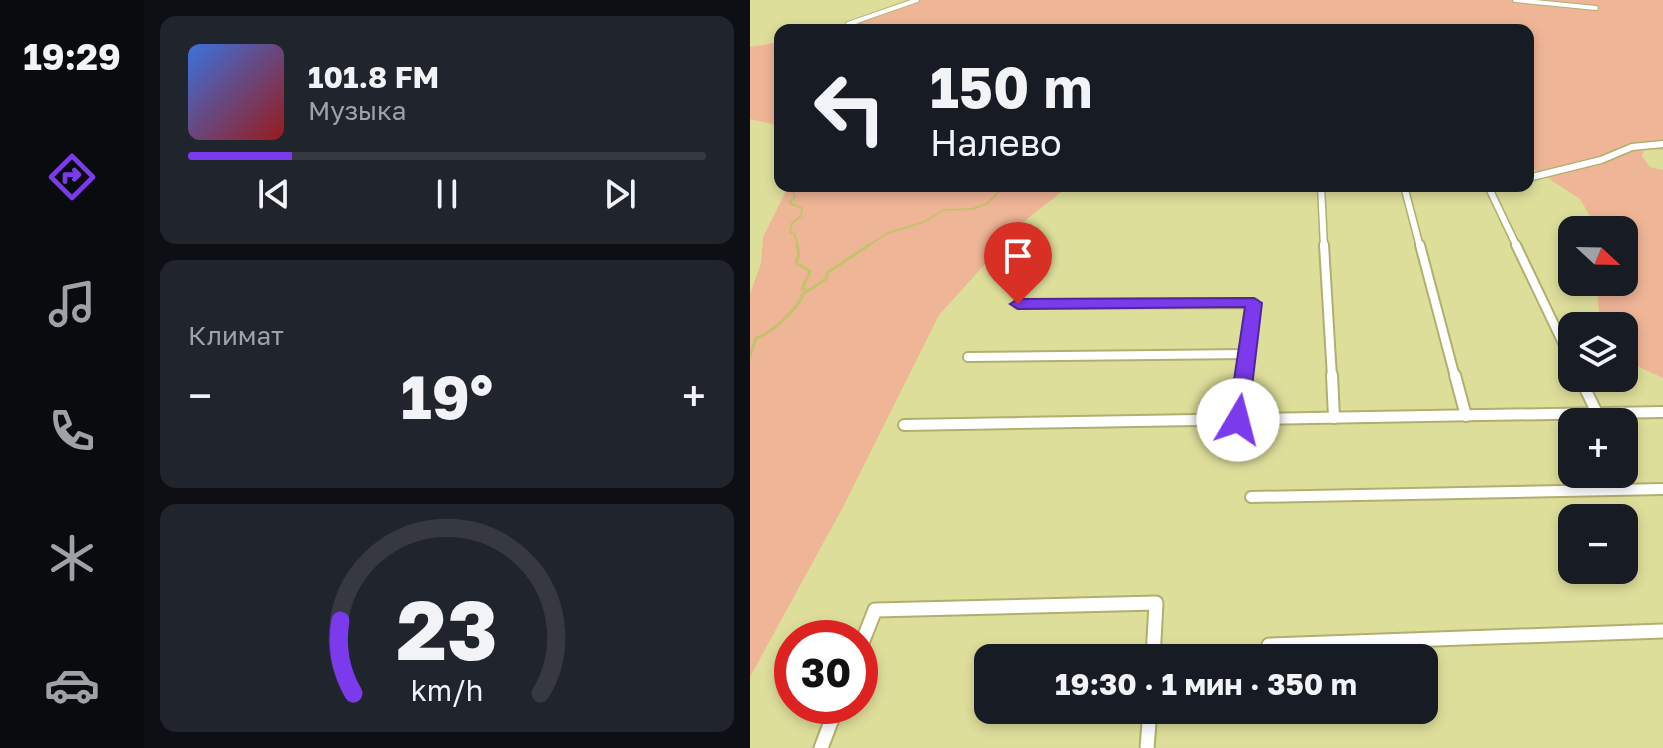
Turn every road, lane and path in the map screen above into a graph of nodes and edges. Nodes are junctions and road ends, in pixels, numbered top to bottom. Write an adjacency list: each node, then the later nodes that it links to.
1 (917, 0): 4 (street)
2 (1515, 0): 3 (street)
3 (1596, 8)
4 (852, 24)
5 (1663, 144): 6 (street)
6 (1534, 177)
7 (1321, 192): 18 (street)
8 (1406, 192): 17 (street)
9 (1491, 192): 11 (street)
10 (1018, 304): 12 (street)
11 (1558, 333)
12 (1247, 354): 13 (street); 19 (street)
13 (968, 357)
14 (1638, 412): 15 (street)
15 (1663, 412)
16 (1558, 414): 17 (street)
17 (1466, 416): 18 (street)
18 (1334, 418): 19 (street)
19 (1238, 420): 20 (street)
20 (904, 425)
21 (1663, 489): 22 (street)
22 (1251, 497)
23 (871, 620): 25 (street)
24 (1663, 631): 26 (street)
25 (1154, 644)
26 (1297, 644)
27 (830, 724): 29 (street)
28 (1149, 724): 30 (street)
29 (821, 748)
30 (1147, 748)

